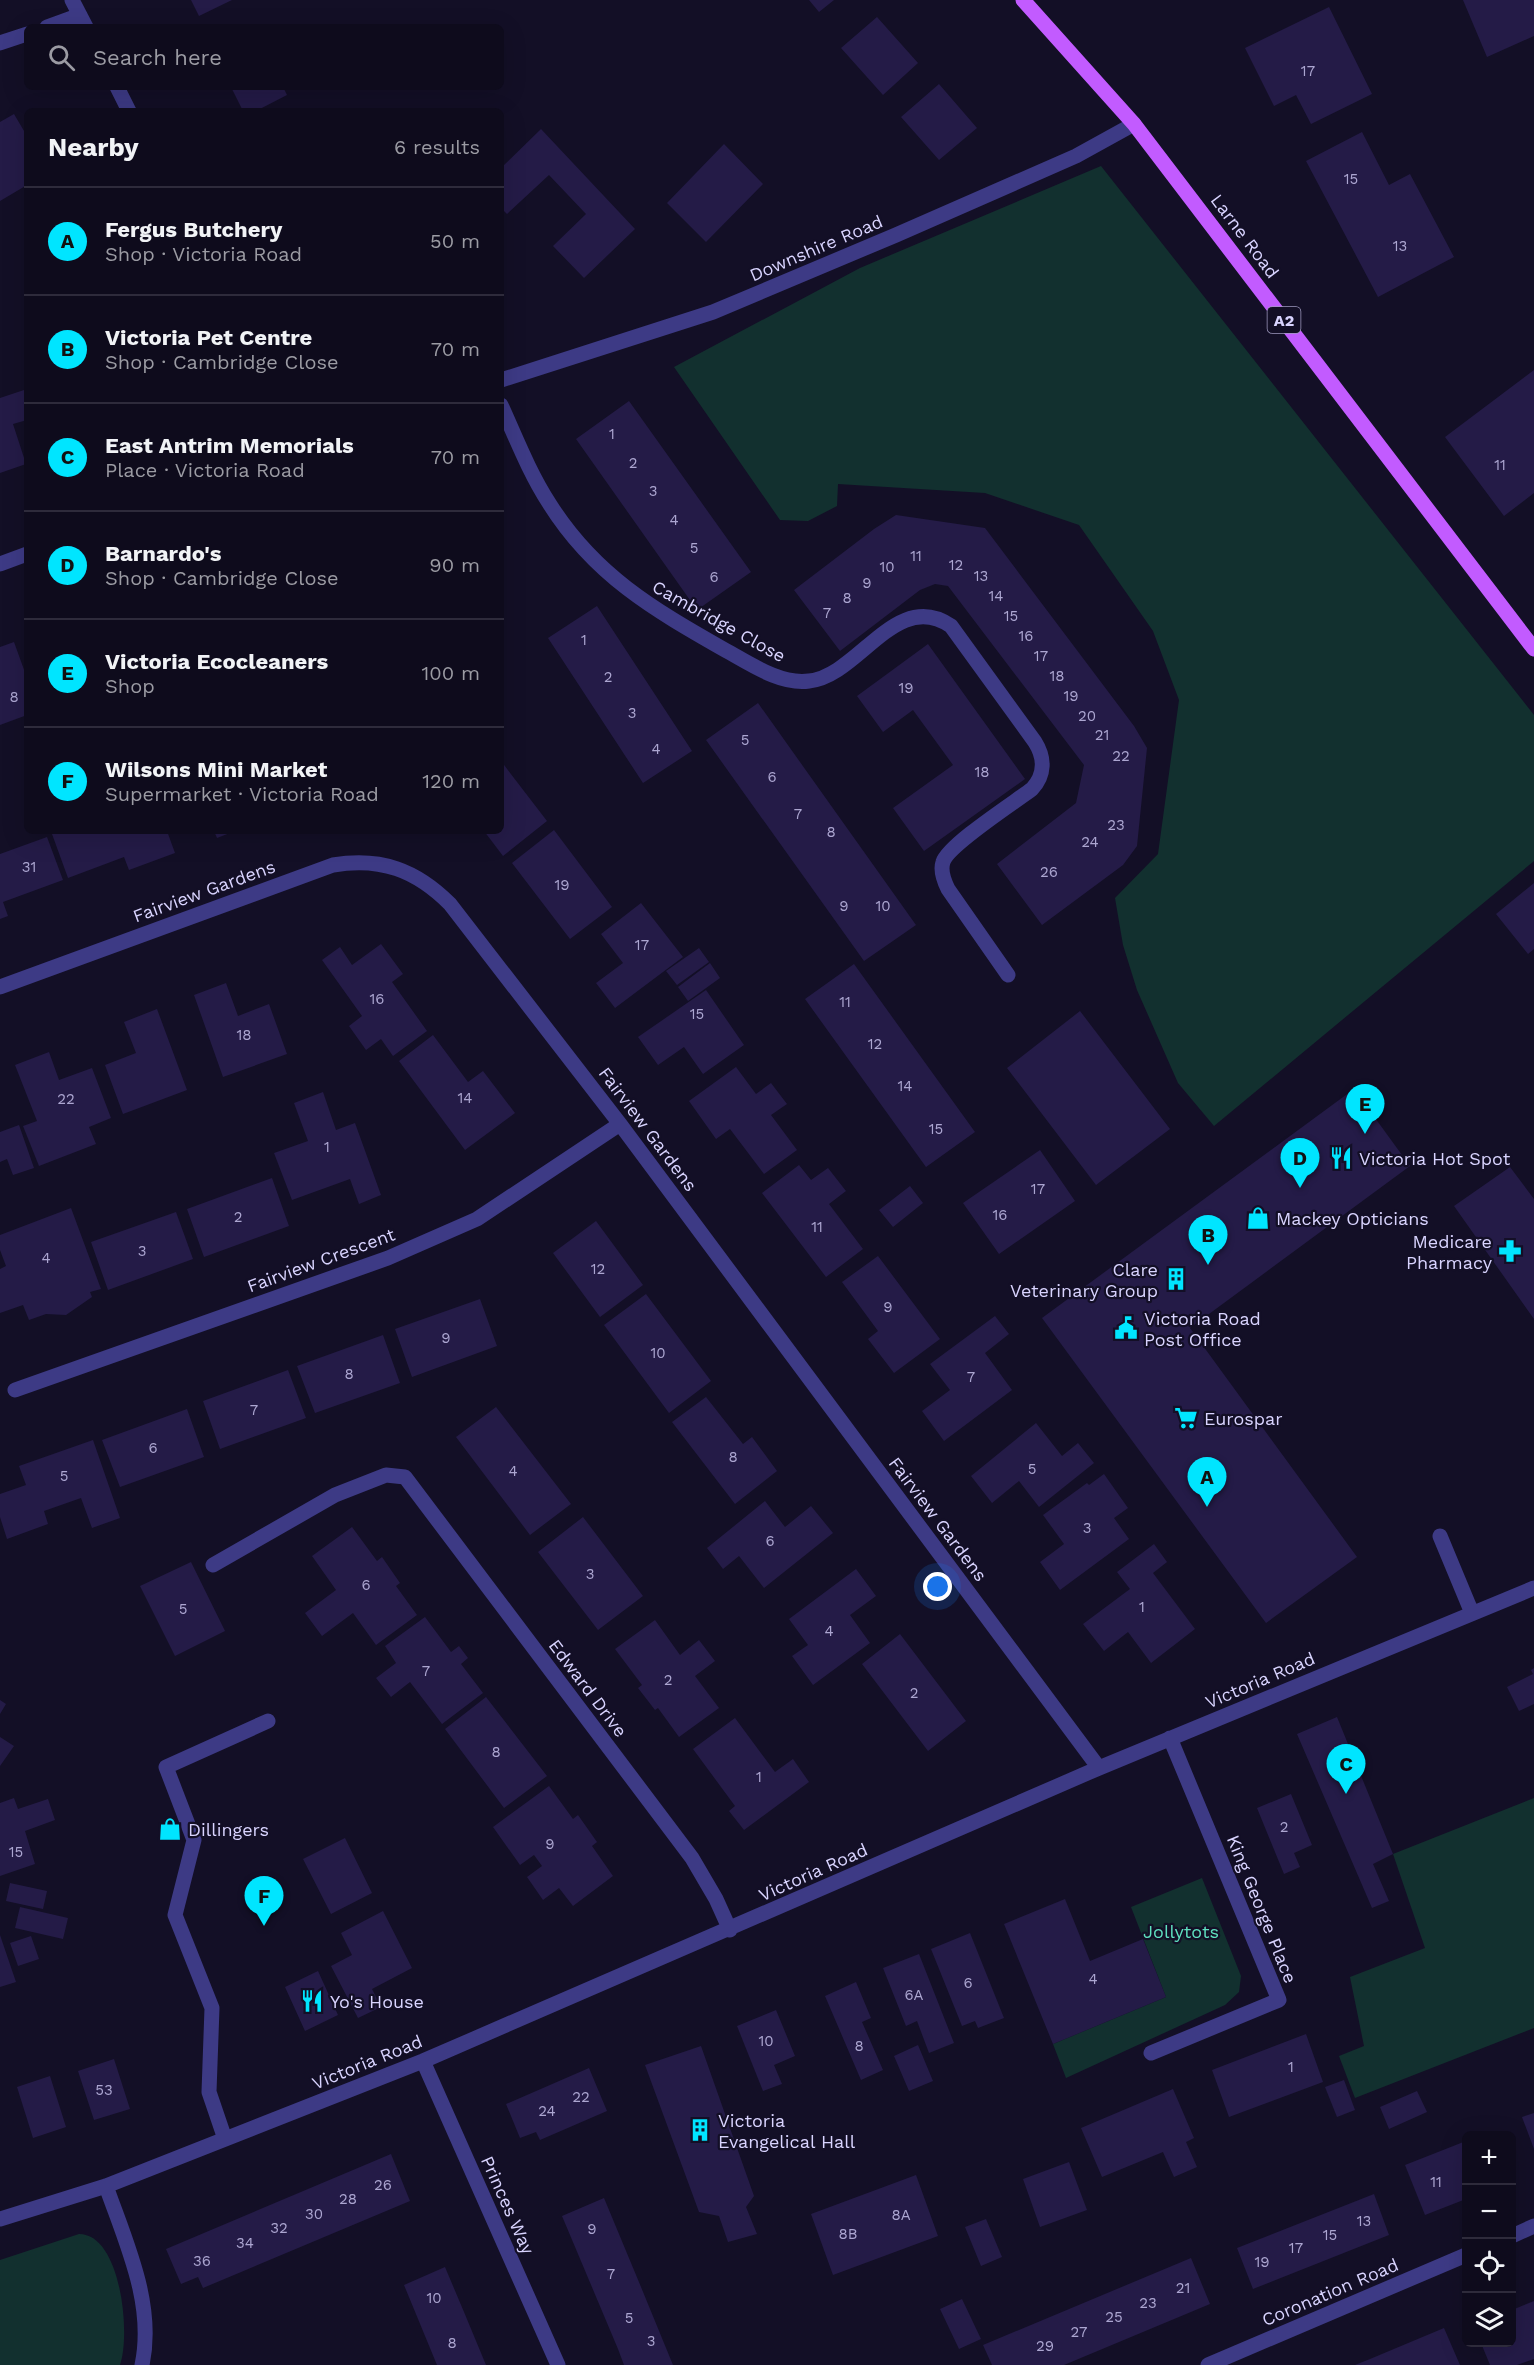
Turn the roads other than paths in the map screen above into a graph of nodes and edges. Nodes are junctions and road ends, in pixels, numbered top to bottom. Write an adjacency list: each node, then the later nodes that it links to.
1 (72, 0): 3 (street)
2 (1023, 0): 9 (main road, Larne Road / A2)
3 (83, 21): 4 (street)
4 (65, 24)
5 (24, 35): 6 (street)
6 (0, 43)
7 (118, 90): 8 (street)
8 (128, 108)
9 (1134, 124): 10 (street, Downshire Road); 14 (main road, Larne Road / A2)
10 (504, 379)
11 (504, 412): 15 (street, Cambridge Close)
12 (24, 555): 13 (street)
13 (0, 564)
14 (1534, 649)
15 (1008, 975)
16 (0, 987): 17 (street, Fairview Gardens)
17 (620, 1124): 18 (street, Fairview Crescent); 25 (street, Fairview Gardens)
18 (15, 1390)
19 (1440, 1536): 22 (street)
20 (213, 1565): 26 (street, Edward Drive)
21 (1534, 1588): 22 (street, Victoria Road)
22 (1472, 1613): 24 (street, Victoria Road)
23 (268, 1721): 29 (street)
24 (1170, 1738): 25 (street, Victoria Road); 27 (street, King George Place)
25 (1100, 1768): 26 (street, Victoria Road)
26 (730, 1930): 28 (street, Victoria Road)
27 (1151, 2053)
28 (423, 2061): 29 (street, Victoria Road); 36 (street, Princes Way)
29 (225, 2139): 30 (street, Victoria Road)
30 (106, 2186): 31 (street, Victoria Road); 35 (street)
31 (0, 2219)
32 (1534, 2226): 33 (street)
33 (1516, 2234)
34 (1462, 2257): 37 (street, Coronation Road)
35 (142, 2365)
36 (558, 2365)
37 (1208, 2365)

